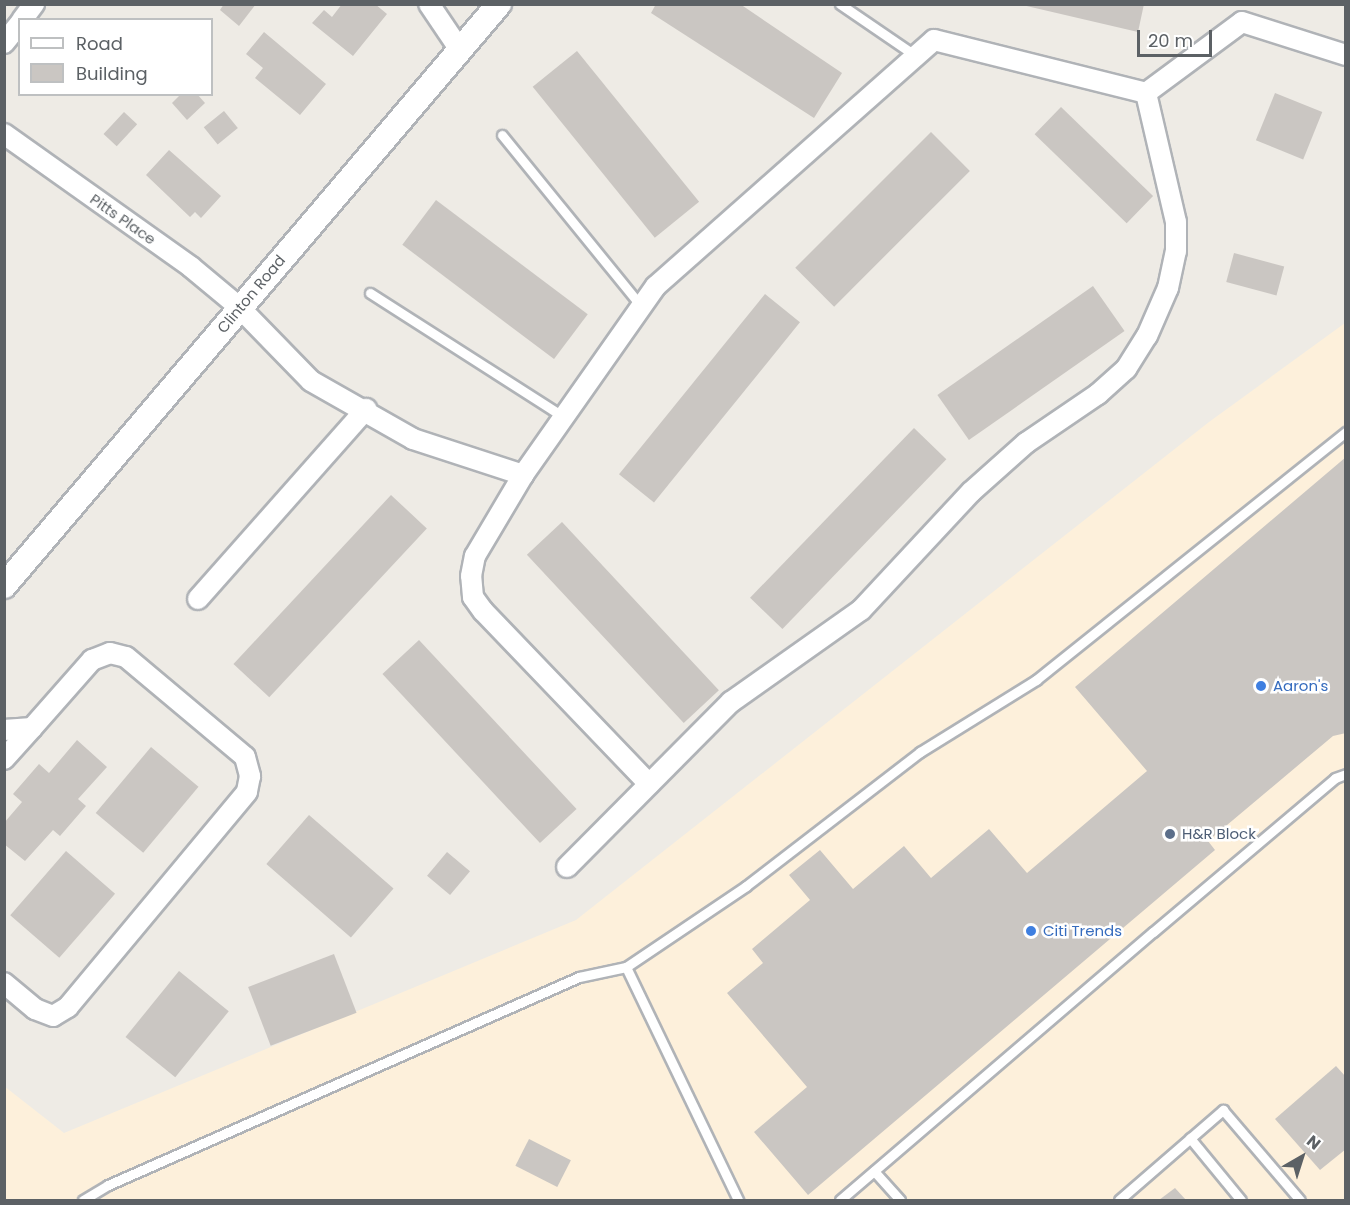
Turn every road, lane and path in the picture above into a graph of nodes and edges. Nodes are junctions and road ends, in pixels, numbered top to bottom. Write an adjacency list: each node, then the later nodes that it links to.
1 (34, 4): 5 (street)
2 (429, 4): 8 (street)
3 (499, 4): 8 (street, Clinton Road)
4 (840, 4): 10 (lane)
5 (24, 18)
6 (18, 26): 7 (street)
7 (4, 43)
8 (460, 50): 16 (street, Clinton Road)
9 (1346, 55): 11 (street)
10 (916, 56): 11 (street); 15 (street)
11 (1146, 93): 27 (street)
12 (4, 134): 16 (street, Pitts Place)
13 (502, 135): 15 (lane)
14 (370, 293): 18 (lane)
15 (642, 307): 18 (street)
16 (240, 308): 17 (street, Pitts Place); 21 (street, Clinton Road)
17 (366, 409): 20 (street, Pitts Place); 22 (street)
18 (564, 417): 20 (street)
19 (1346, 432): 29 (lane)
20 (523, 476): 27 (street)
21 (4, 586)
22 (198, 599)
23 (32, 728): 24 (street); 25 (street); 30 (street)
24 (4, 730)
25 (4, 759)
26 (1346, 774): 32 (lane)
27 (649, 784): 28 (street)
28 (567, 867)
29 (626, 967): 33 (lane); 34 (lane)
30 (4, 983)
31 (1190, 1138): 37 (lane); 38 (lane); 39 (lane)
32 (874, 1171): 35 (lane); 36 (lane)
33 (83, 1200)
34 (738, 1200)
35 (840, 1200)
36 (900, 1200)
37 (1119, 1200)
38 (1241, 1200)
39 (1300, 1200)

